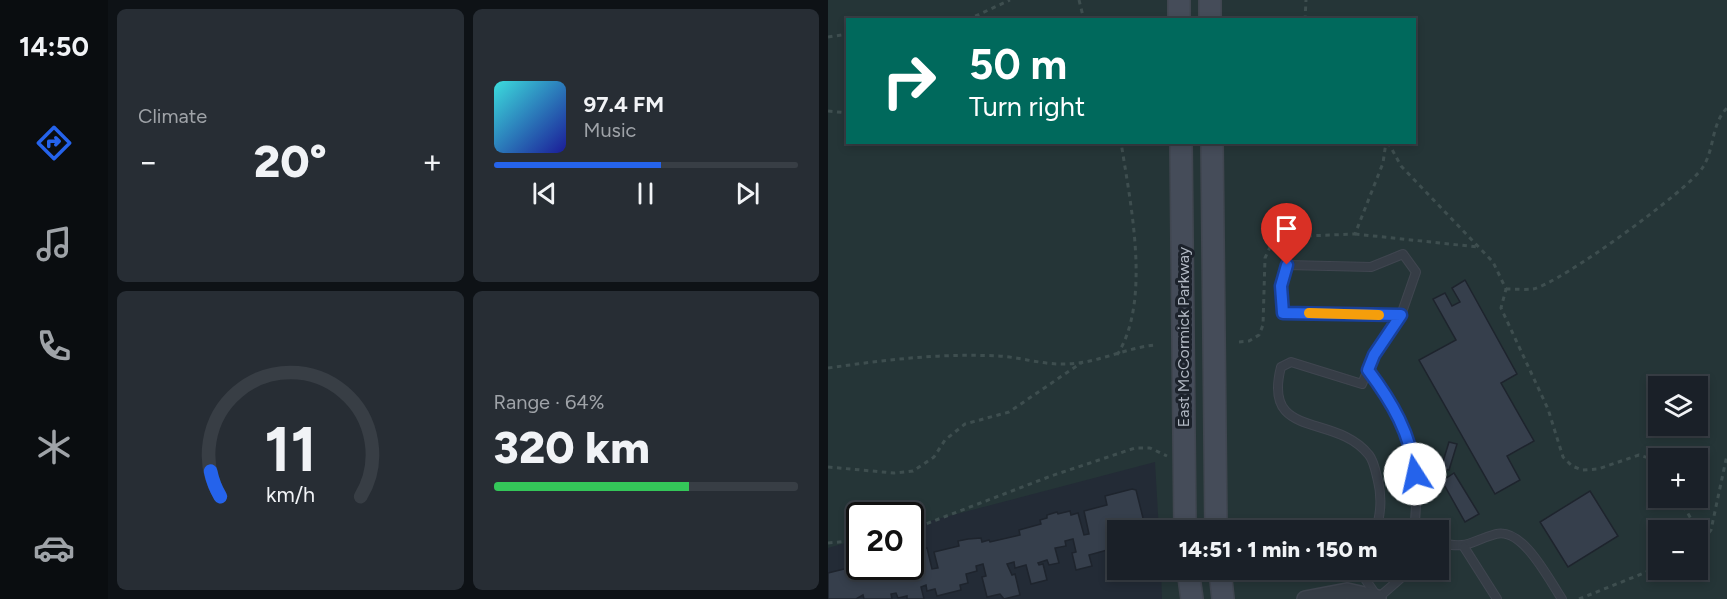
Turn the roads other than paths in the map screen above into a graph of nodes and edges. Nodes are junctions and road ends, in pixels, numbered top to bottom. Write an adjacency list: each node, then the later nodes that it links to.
1 (1179, 0): 3 (main road)
2 (1210, 0): 4 (main road)
3 (1179, 18)
4 (1210, 18)
5 (1181, 144): 9 (main road, East McCormick Parkway)
6 (1212, 144): 10 (main road, East McCormick Parkway)
7 (1401, 315): 7 (lane); 8 (lane)
8 (1368, 370): 11 (lane); 12 (lane)
9 (1185, 520)
10 (1216, 520)
11 (1380, 520)
12 (1415, 520)
13 (1449, 545): 14 (lane)
14 (1464, 547): 23 (lane); 24 (lane)
15 (1189, 580): 20 (main road)
16 (1221, 580): 21 (main road)
17 (1365, 580): 19 (lane)
18 (1399, 580): 19 (lane)
19 (1377, 598): 22 (street)
20 (1192, 599)
21 (1223, 599)
22 (1305, 599)
23 (1497, 599)
24 (1562, 599)

